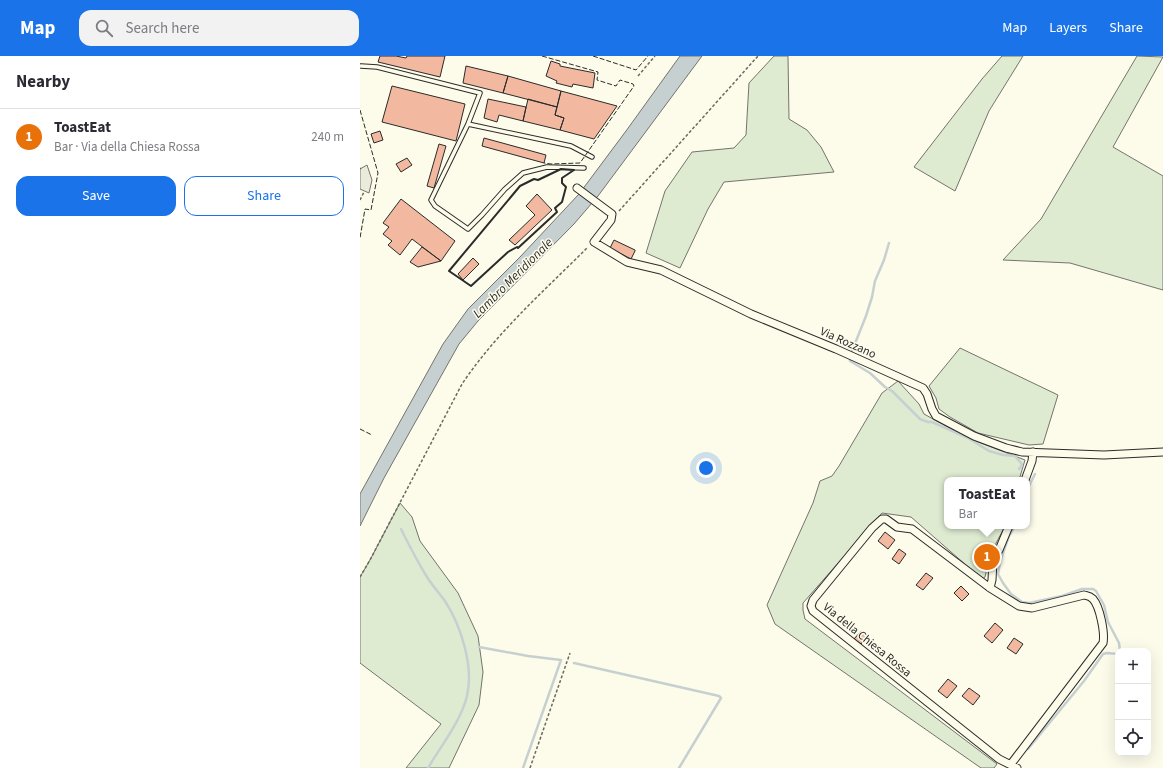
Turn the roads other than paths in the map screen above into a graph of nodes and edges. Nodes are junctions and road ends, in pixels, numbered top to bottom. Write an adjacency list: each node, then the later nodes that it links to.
1 (361, 66): 2 (lane)
2 (468, 124): 3 (lane); 4 (lane)
3 (592, 157)
4 (584, 168)
5 (577, 188): 6 (street, Via Rozzano)
6 (1032, 452): 7 (street, Via Rozzano); 8 (street)
7 (1163, 452)
8 (1026, 477)
9 (1008, 529): 10 (street)
10 (990, 588): 11 (street, Via della Chiesa Rossa); 11 (street, Via della Chiesa Rossa)
11 (1010, 766)

